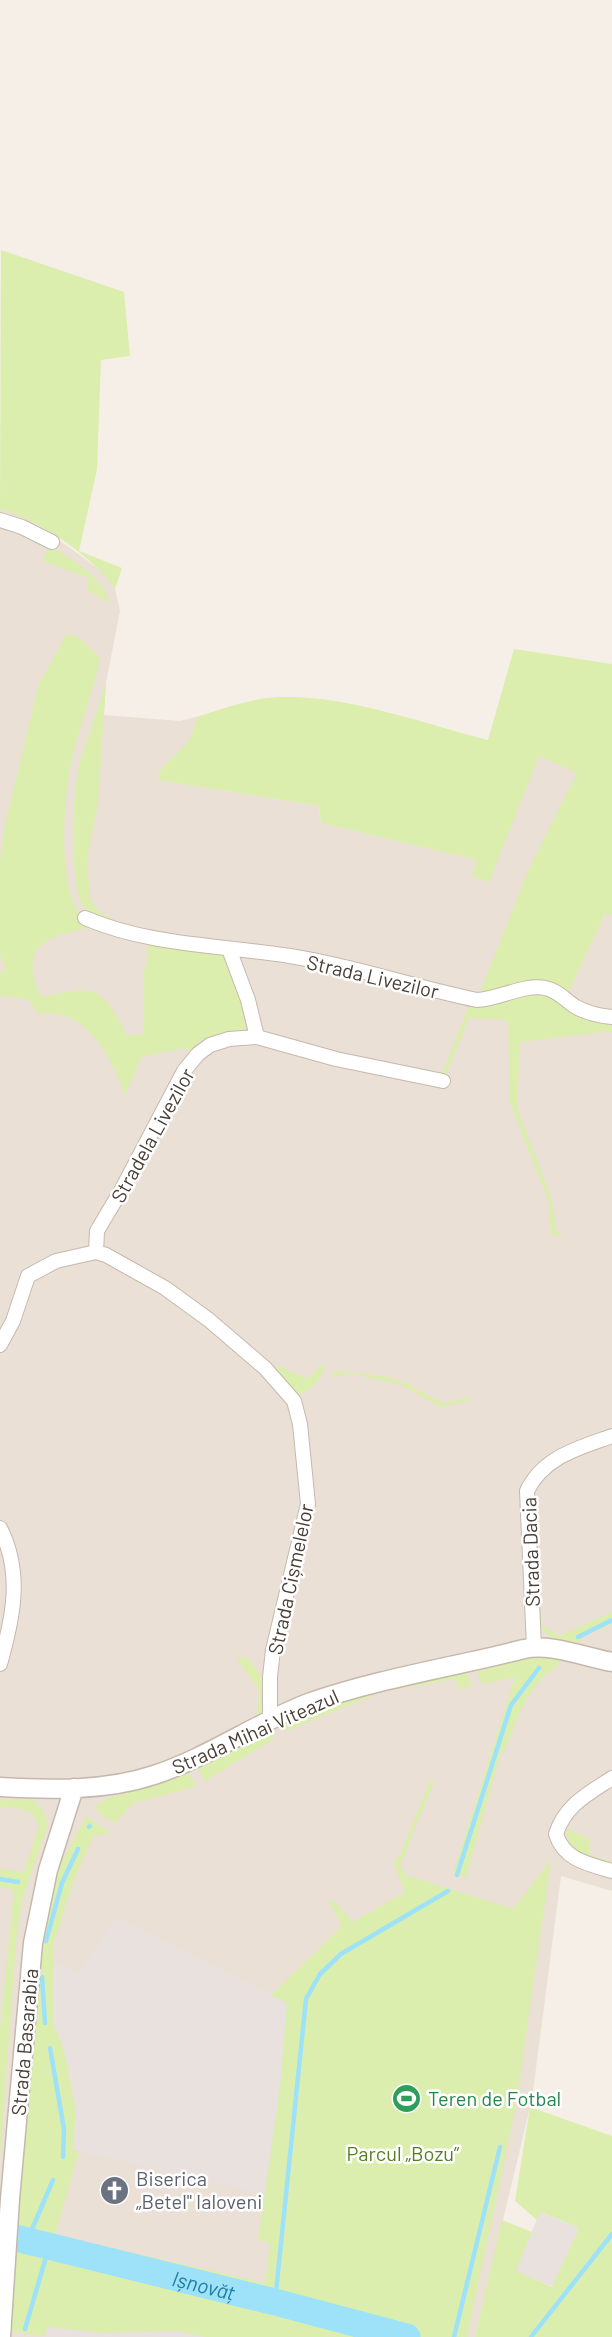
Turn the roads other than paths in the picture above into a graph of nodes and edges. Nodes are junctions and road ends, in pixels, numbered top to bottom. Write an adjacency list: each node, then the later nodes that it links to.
1 (0, 520): 2 (street)
2 (52, 542)
3 (85, 918): 4 (street, Strada Livezilor)
4 (230, 950): 5 (street, Strada Livezilor); 6 (street)
5 (612, 1017)
6 (257, 1037): 7 (street, Stradela Livezilor); 8 (street, Stradela Livezilor)
7 (444, 1081)
8 (96, 1252): 9 (street); 15 (street, Strada Cișmelelor)
9 (0, 1345)
10 (612, 1436): 12 (street, Strada Dacia)
11 (0, 1528): 14 (street)
12 (534, 1647): 13 (street, Strada Mihai Viteazul); 15 (street, Strada Mihai Viteazul)
13 (612, 1662)
14 (0, 1664)
15 (270, 1721): 18 (street, Strada Mihai Viteazul)
16 (612, 1778): 19 (street)
17 (0, 1787): 18 (street, Strada Mihai Viteazul)
18 (74, 1788): 20 (street, Strada Basarabia)
19 (612, 1870)
20 (1, 2337)

